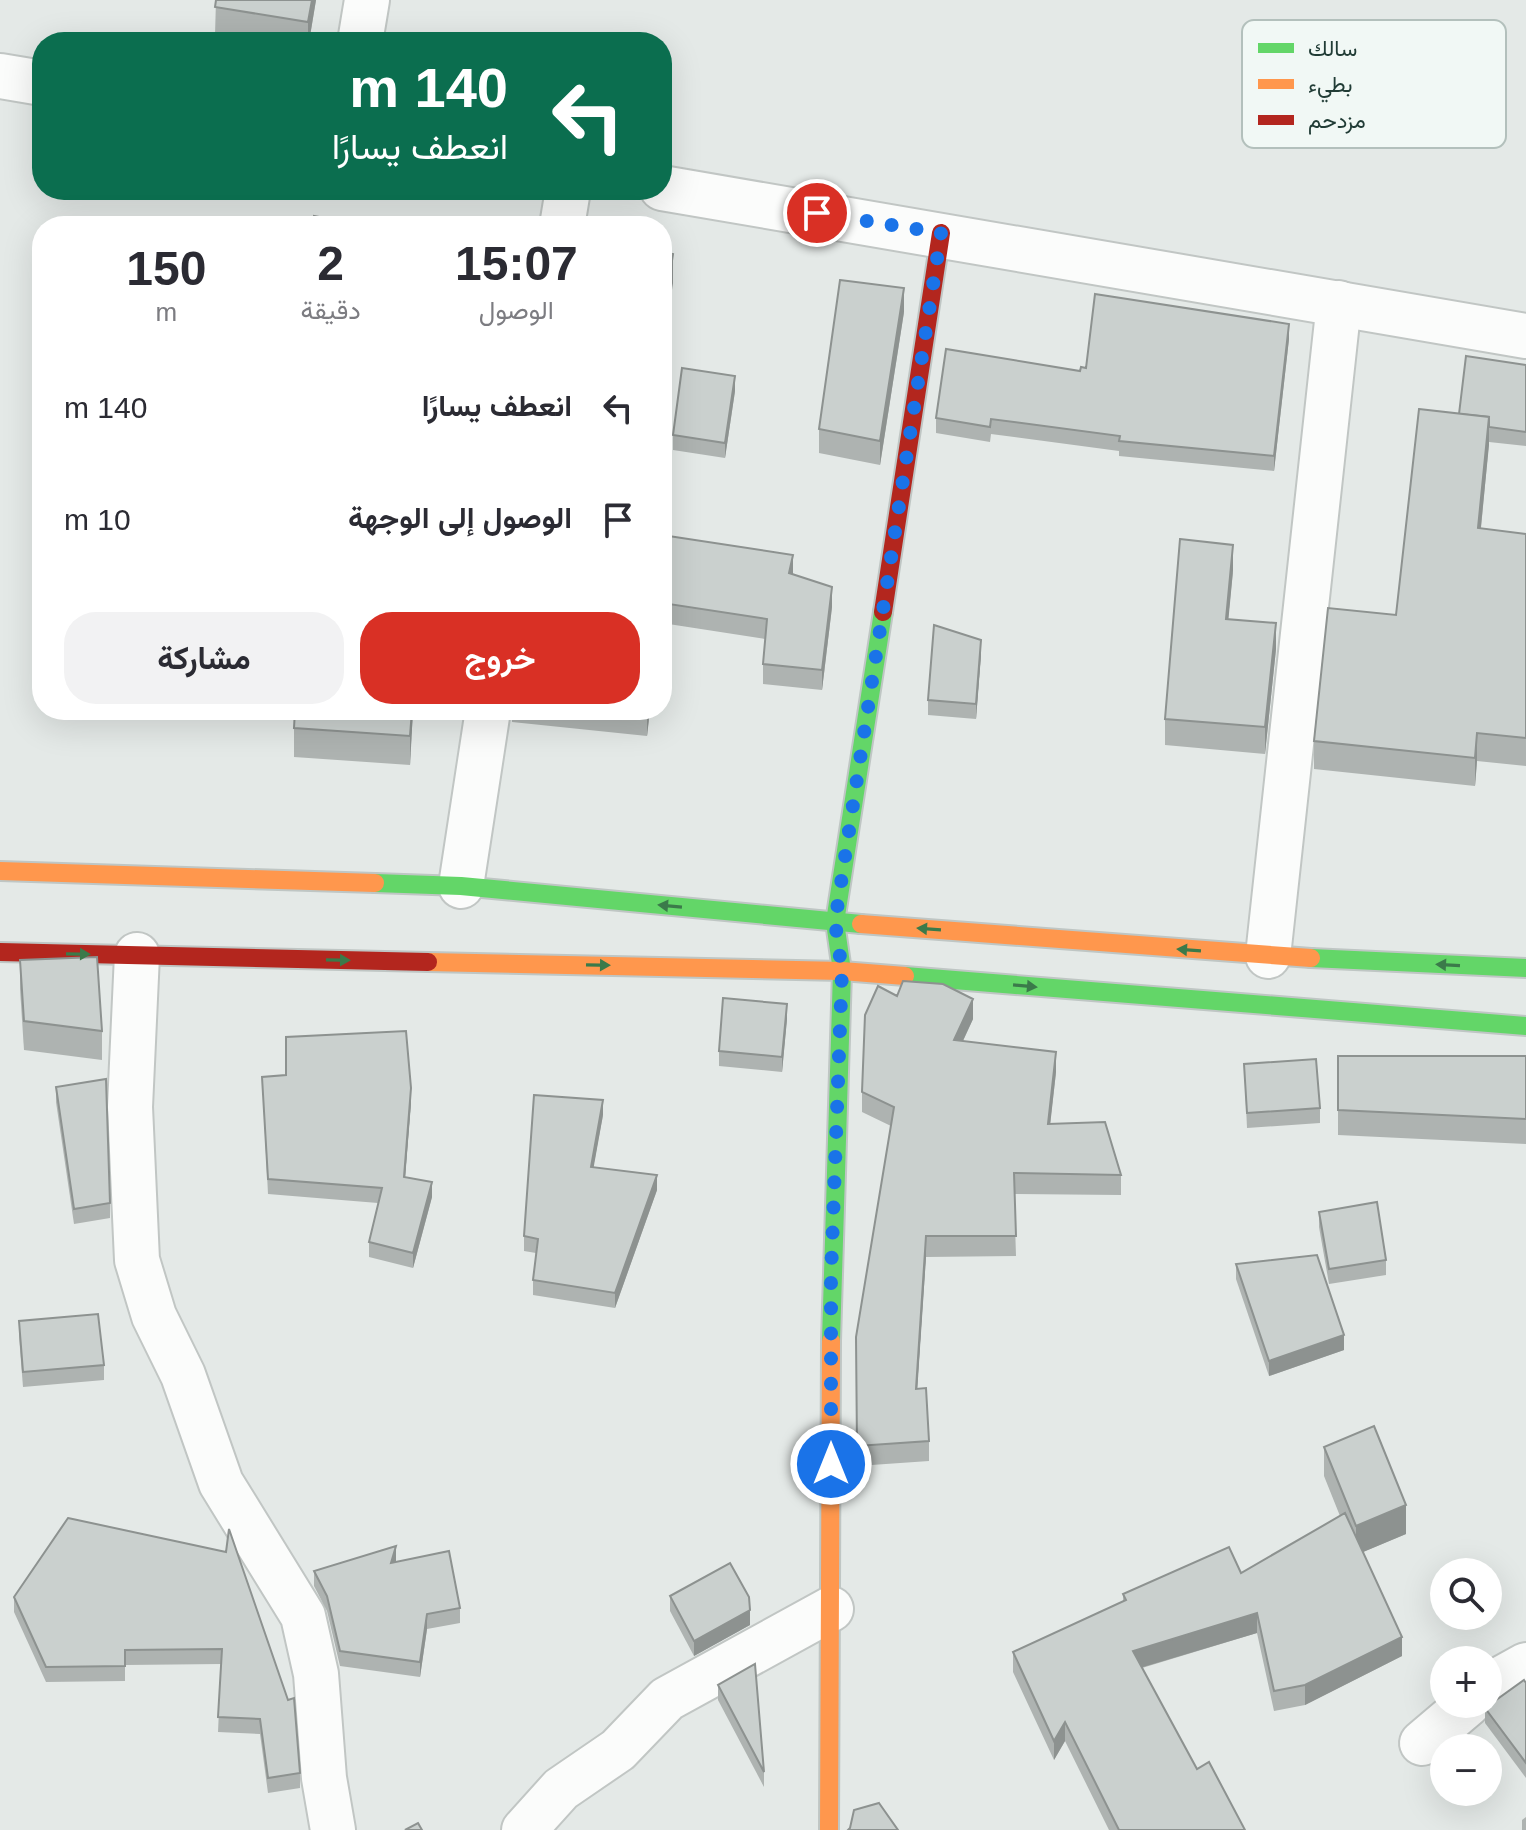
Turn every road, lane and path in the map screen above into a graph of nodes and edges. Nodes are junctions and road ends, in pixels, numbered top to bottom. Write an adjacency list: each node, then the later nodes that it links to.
1 (367, 0): 2 (street)
2 (362, 32)
3 (0, 76): 4 (street)
4 (32, 81)
5 (672, 190): 6 (street)
6 (941, 233): 7 (street); 12 (main road)
7 (1339, 303): 8 (street); 15 (street)
8 (1526, 336)
9 (486, 720): 11 (street)
10 (0, 871): 11 (main road)
11 (461, 886): 12 (main road, one-way to 11)
12 (835, 922): 15 (main road, one-way to 12); 17 (main road)
13 (0, 952): 14 (main road, one-way to 14)
14 (137, 955): 17 (main road, one-way to 17); 24 (street)
15 (1268, 956): 16 (main road, one-way to 15)
16 (1526, 968)
17 (842, 971): 18 (main road, one-way to 18); 19 (main road)
18 (1526, 1026)
19 (831, 1609): 25 (street); 26 (main road)
20 (1526, 1665): 21 (street)
21 (1502, 1678)
22 (1451, 1718): 23 (street)
23 (1422, 1743)
24 (333, 1830)
25 (524, 1830)
26 (829, 1830)

